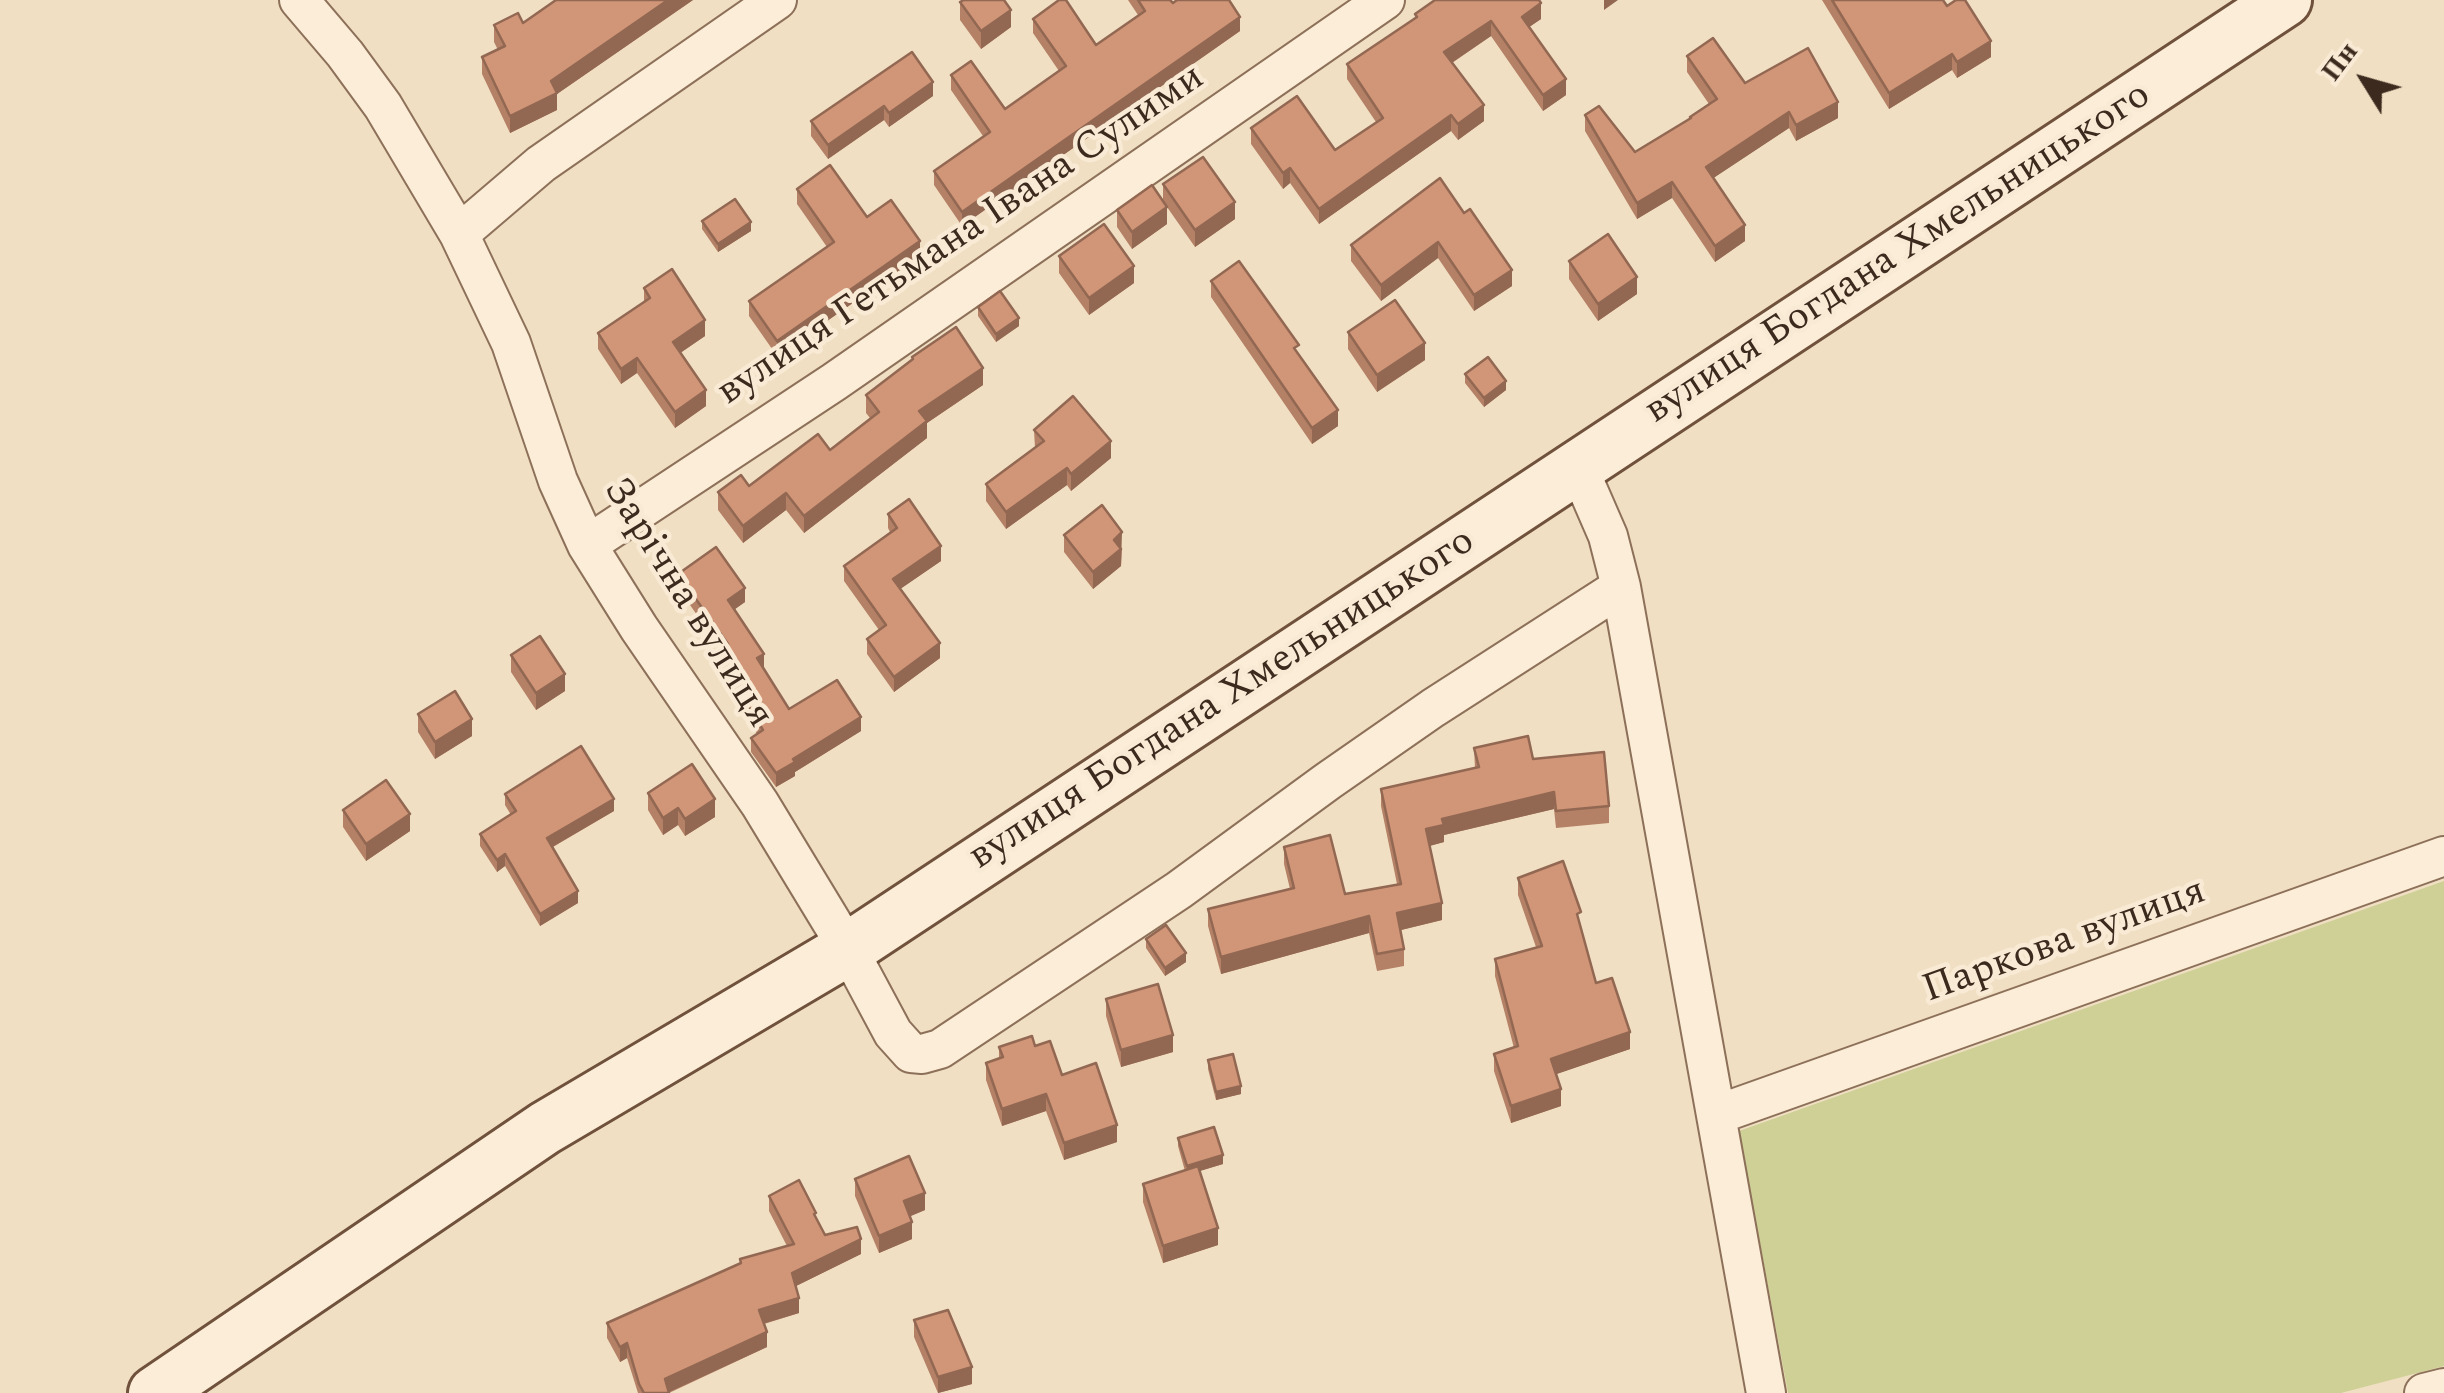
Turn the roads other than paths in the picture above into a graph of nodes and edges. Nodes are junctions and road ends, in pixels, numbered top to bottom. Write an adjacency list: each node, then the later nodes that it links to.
1 (300, 0): 5 (street, Зарічна вулиця)
2 (777, 0): 5 (street)
3 (1385, 0): 7 (street, вулиця Гетьмана Івана Сулими)
4 (2285, 0): 6 (main road, вулиця Богдана Хмельницького)
5 (459, 234): 7 (street, Зарічна вулиця)
6 (1578, 467): 8 (street); 10 (main road, вулиця Богдана Хмельницького)
7 (587, 544): 10 (street, Зарічна вулиця)
8 (1621, 586): 10 (street, Зарічна вулиця); 11 (street)
9 (2444, 856): 11 (street, Паркова вулиця)
10 (848, 949): 13 (main road, вулиця Богдана Хмельницького)
11 (1716, 1115): 14 (street)
12 (2444, 1388): 15 (street)
13 (155, 1393)
14 (1766, 1393)
15 (2424, 1393)

